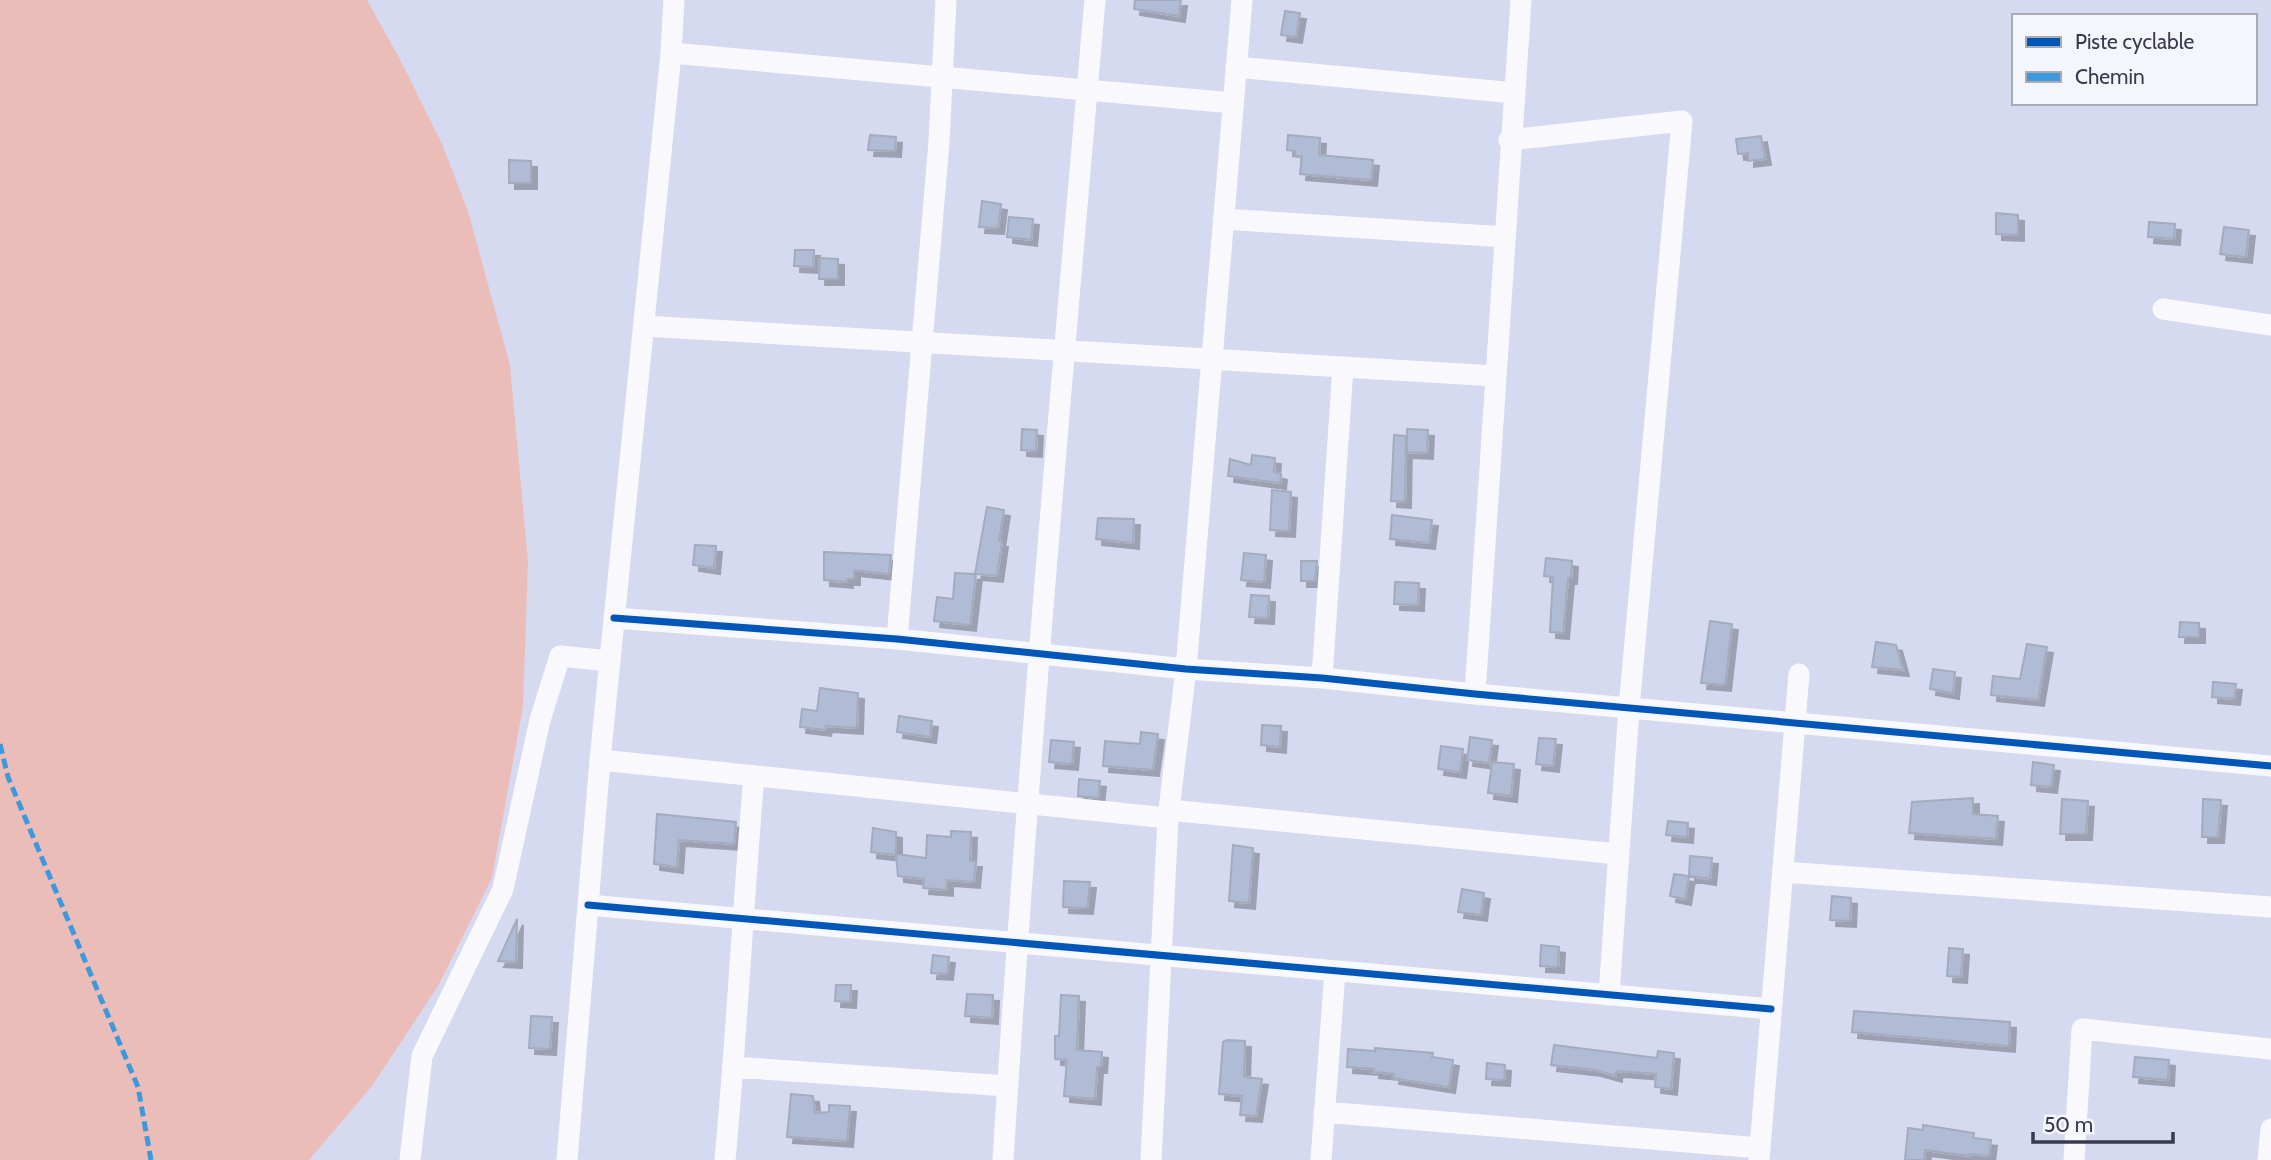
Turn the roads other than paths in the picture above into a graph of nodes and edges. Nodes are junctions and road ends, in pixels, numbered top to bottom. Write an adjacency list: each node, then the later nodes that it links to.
1 (674, 0): 6 (street)
2 (946, 0): 8 (street)
3 (1095, 0): 9 (street)
4 (1242, 0): 7 (street)
5 (1521, 0): 10 (street)
6 (671, 53): 8 (street); 17 (street)
7 (1236, 67): 10 (street); 11 (street)
8 (942, 77): 9 (street); 18 (street)
9 (1087, 90): 11 (street); 19 (street)
10 (1515, 93): 12 (street)
11 (1233, 103): 13 (street)
12 (1510, 140): 14 (street); 31 (street)
13 (1223, 219): 14 (street); 20 (street)
14 (1505, 237): 22 (street)
15 (2163, 309): 16 (street)
16 (2271, 325)
17 (644, 326): 18 (street); 23 (street)
18 (922, 343): 19 (street); 24 (street)
19 (1064, 351): 20 (street); 25 (street)
20 (1212, 359): 21 (street); 27 (street)
21 (1343, 367): 22 (street); 29 (street)
22 (1496, 376): 30 (street)
23 (614, 618): 24 (street); 26 (street)
24 (897, 639): 25 (street)
25 (1038, 654): 27 (street); 36 (street)
26 (610, 661): 33 (street); 54 (street)
27 (1185, 669): 29 (street); 37 (street)
28 (1799, 674): 32 (street)
29 (1322, 678): 30 (street)
30 (1475, 694): 31 (street)
31 (1629, 708): 32 (street); 38 (street)
32 (1795, 722): 34 (street); 39 (street)
33 (600, 760): 35 (street); 40 (street)
34 (2271, 766)
35 (754, 776): 36 (street); 42 (street)
36 (1028, 804): 37 (street); 43 (street)
37 (1168, 814): 38 (street); 44 (street)
38 (1618, 854): 46 (street)
39 (1783, 872): 41 (street); 47 (street)
40 (588, 905): 42 (street); 55 (street)
41 (2271, 907)
42 (742, 919): 43 (street); 49 (street)
43 (1016, 943): 44 (street); 50 (street)
44 (1161, 956): 45 (street); 58 (street)
45 (1335, 971): 46 (street); 51 (street)
46 (1609, 995): 47 (street)
47 (1771, 1009): 53 (street)
48 (2271, 1049): 60 (street)
49 (734, 1067): 50 (street); 56 (street)
50 (1007, 1086): 57 (street)
51 (1324, 1112): 53 (street); 59 (street)
52 (2271, 1129): 61 (street)
53 (1760, 1154)
54 (410, 1160)
55 (568, 1160)
56 (725, 1160)
57 (1003, 1160)
58 (1151, 1160)
59 (1321, 1160)
60 (2074, 1160)
61 (2267, 1160)

